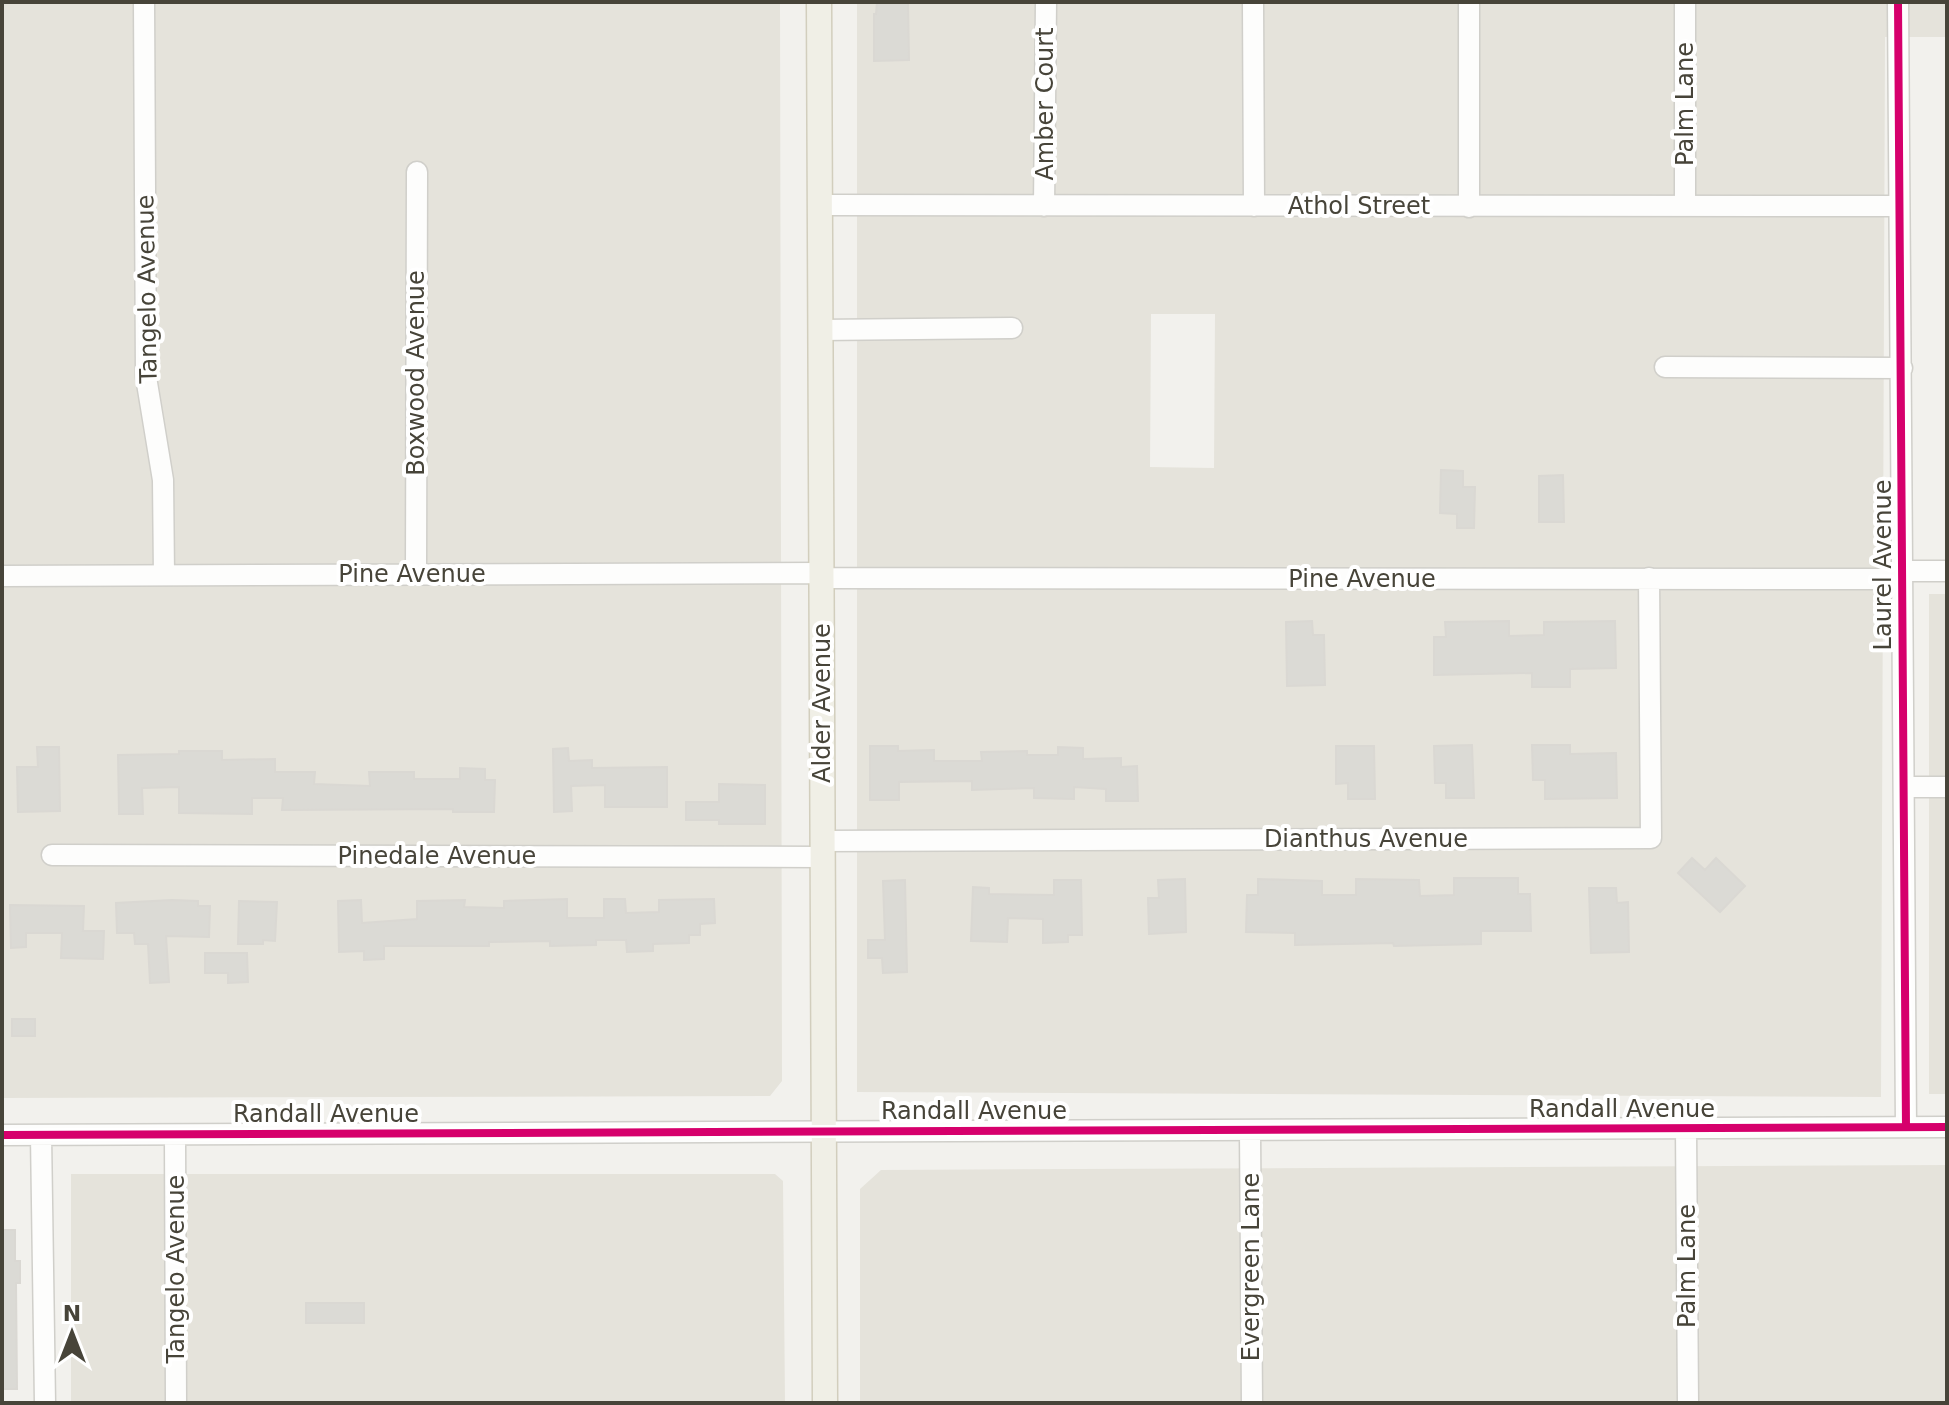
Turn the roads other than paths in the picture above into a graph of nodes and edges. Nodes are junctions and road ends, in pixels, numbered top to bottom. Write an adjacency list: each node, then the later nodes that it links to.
1 (144, 2): 21 (street, Tangelo Avenue)
2 (819, 2): 9 (main road, Alder Avenue)
3 (1046, 2): 10 (street, Amber Court)
4 (1253, 2): 11 (street)
5 (1469, 2): 14 (street)
6 (1685, 2): 12 (street, Palm Lane)
7 (1898, 2): 13 (street, Laurel Avenue)
8 (417, 172): 20 (street, Boxwood Avenue)
9 (820, 205): 10 (street, Athol Street); 16 (main road, Alder Avenue)
10 (1044, 206): 11 (street, Athol Street)
11 (1254, 206): 14 (street, Athol Street)
12 (1685, 206): 13 (street, Athol Street); 14 (street, Athol Street)
13 (1898, 206): 18 (street, Laurel Avenue)
14 (1469, 207)
15 (1012, 328): 16 (street)
16 (820, 330): 22 (main road, Alder Avenue)
17 (1665, 367): 18 (street)
18 (1902, 368): 23 (street, Laurel Avenue)
19 (1947, 571): 23 (street, Pine Avenue)
20 (416, 574): 21 (street, Pine Avenue); 22 (street, Pine Avenue)
21 (164, 575): 24 (street, Pine Avenue)
22 (822, 575): 25 (street, Pine Avenue); 28 (main road, Alder Avenue)
23 (1902, 575): 25 (street, Pine Avenue); 26 (street, Laurel Avenue)
24 (2, 576)
25 (1649, 578): 28 (street, Dianthus Avenue)
26 (1904, 787): 27 (street); 30 (street, Laurel Avenue)
27 (1947, 787)
28 (822, 849): 29 (street, Pinedale Avenue); 33 (main road, Alder Avenue)
29 (52, 855)
30 (1906, 1127): 31 (street, Randall Avenue); 32 (street, Randall Avenue)
31 (1947, 1127)
32 (1686, 1128): 34 (street, Randall Avenue); 42 (street, Palm Lane)
33 (824, 1131): 34 (street, Randall Avenue); 37 (street, Randall Avenue); 40 (main road, Alder Avenue)
34 (1250, 1131): 41 (street, Evergreen Lane)
35 (2, 1135): 36 (street, Randall Avenue)
36 (41, 1135): 37 (street, Randall Avenue); 38 (street)
37 (175, 1135): 39 (street, Tangelo Avenue)
38 (45, 1403)
39 (176, 1403)
40 (825, 1403)
41 (1252, 1403)
42 (1688, 1403)

